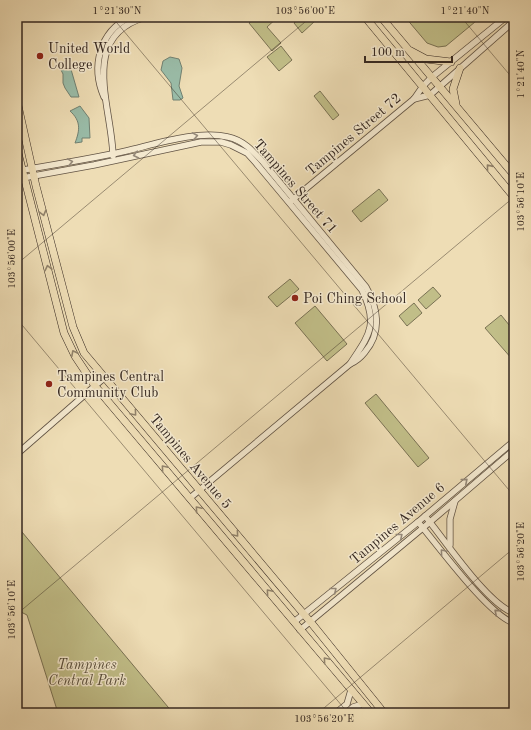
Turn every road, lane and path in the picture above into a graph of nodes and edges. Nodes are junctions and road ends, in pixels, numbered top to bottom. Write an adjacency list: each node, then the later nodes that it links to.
1 (130, 17): 15 (street)
2 (146, 17): 15 (street)
3 (365, 17): 11 (main road)
4 (381, 17): 7 (main road)
5 (506, 17): 8 (street, Tampines Street 72)
6 (514, 21): 9 (street)
7 (408, 49): 8 (main road); 10 (main road)
8 (451, 62): 10 (street, Tampines Street 72)
9 (460, 68): 12 (street); 17 (main road)
10 (432, 77): 11 (street, Tampines Street 72); 12 (main road)
11 (423, 86): 13 (main road); 14 (street, Tampines Street 72)
12 (439, 86): 13 (street); 17 (main road)
13 (430, 94): 14 (street, Tampines Street 72); 23 (main road, one-way to 13)
14 (414, 99): 24 (street, Tampines Street 72)
15 (106, 100): 19 (street)
16 (17, 101): 20 (main road, Tampines Avenue 5)
17 (458, 108): 22 (main road)
18 (17, 149): 21 (main road, Tampines Avenue 5)
19 (113, 157): 20 (street, Tampines Street 71); 24 (street, Tampines Street 71)
20 (32, 172): 21 (street, Tampines Street 71); 25 (main road, Tampines Avenue 5, one-way to 25)
21 (20, 174): 26 (main road, Tampines Avenue 5, one-way to 21)
22 (514, 175)
23 (514, 197)
24 (292, 201): 30 (street, Tampines Street 71)
25 (104, 378): 26 (street); 30 (main road, Tampines Avenue 5, one-way to 30)
26 (95, 386): 29 (street); 31 (main road, Tampines Avenue 5, one-way to 26)
27 (514, 441): 33 (street, Tampines Avenue 6, one-way to 27)
28 (514, 450): 32 (street, Tampines Avenue 6)
29 (17, 454)
30 (199, 490): 31 (street, Tampines Street 71); 39 (main road, Tampines Avenue 5, one-way to 39)
31 (190, 498): 41 (main road, Tampines Avenue 5, one-way to 31)
32 (455, 500): 35 (street, Tampines Avenue 6); 37 (street)
33 (425, 516): 34 (street, Tampines Avenue 6); 35 (street)
34 (418, 522): 36 (street); 39 (street, Tampines Avenue 6, one-way to 34)
35 (430, 522): 36 (street, Tampines Avenue 6); 37 (street)
36 (423, 528): 40 (street, Tampines Avenue 6); 42 (street, one-way to 36)
37 (450, 546): 38 (street)
38 (514, 613)
39 (304, 614): 40 (main road, Tampines Avenue 5); 41 (street, Tampines Avenue 6)
40 (310, 621): 43 (street, Tampines Avenue 6); 45 (main road, Tampines Avenue 5)
41 (294, 622): 43 (main road, Tampines Avenue 5)
42 (514, 623)
43 (300, 630): 44 (main road, Tampines Avenue 5, one-way to 43)
44 (351, 690): 46 (main road, Tampines Avenue 5); 47 (street)
45 (366, 691): 46 (main road); 50 (main road, Tampines Avenue 5)
46 (363, 704): 48 (street); 49 (main road, Tampines Avenue 5)
47 (336, 713)
48 (346, 713)
49 (371, 713)
50 (384, 713)

